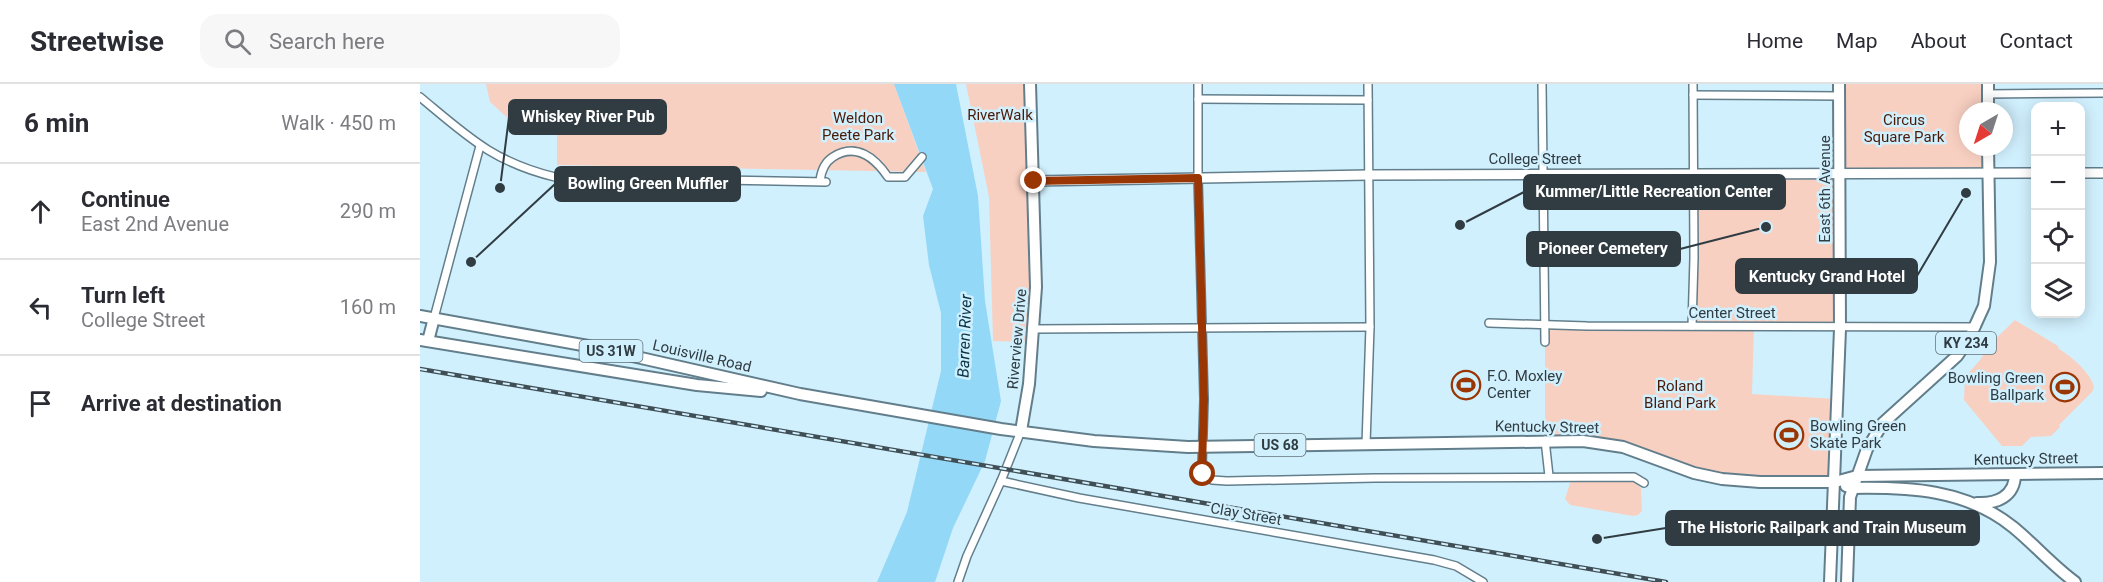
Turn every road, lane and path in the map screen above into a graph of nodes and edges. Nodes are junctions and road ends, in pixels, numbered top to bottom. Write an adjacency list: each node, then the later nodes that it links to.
1 (1030, 84): 25 (main road, Riverview Drive)
2 (1198, 84): 11 (street)
3 (1368, 84): 12 (street)
4 (1542, 84): 20 (street)
5 (1693, 84): 9 (street)
6 (1988, 89): 8 (street)
7 (1839, 90): 9 (street); 22 (main road, East 6th Avenue)
8 (2103, 93)
9 (1693, 95): 21 (street)
10 (420, 97): 13 (street)
11 (1198, 99): 12 (street); 24 (street)
12 (1368, 100): 23 (street)
13 (480, 146): 15 (street); 27 (street)
14 (1989, 156): 16 (main road, KY 234)
15 (922, 157)
16 (1989, 173): 17 (street, College Street); 22 (street, College Street); 33 (main road, KY 234)
17 (2031, 173)
18 (2085, 173): 19 (street)
19 (2103, 173)
20 (1542, 174): 21 (street, College Street); 23 (street, College Street); 29 (street)
21 (1694, 174): 22 (street, College Street); 30 (street)
22 (1840, 174): 35 (main road, East 6th Avenue)
23 (1369, 175): 24 (street, College Street); 32 (street)
24 (1198, 178): 25 (street, College Street); 31 (street)
25 (1034, 181): 34 (main road, Riverview Drive)
26 (420, 316): 27 (main road, Louisville Road / US 31W)
27 (434, 318): 36 (main road); 38 (main road, Louisville Road / US 31W)
28 (1489, 323): 29 (street, Center Street)
29 (1545, 326): 30 (street, Center Street); 37 (street)
30 (1692, 326): 35 (street, Center Street)
31 (1202, 327): 32 (street); 34 (street); 42 (street)
32 (1370, 327): 41 (street)
33 (1976, 327): 35 (street, Center Street); 46 (main road, KY 234)
34 (1035, 328): 39 (main road, Riverview Drive)
35 (1840, 328): 48 (main road, East 6th Avenue)
36 (424, 340): 38 (main road, Louisville Road / US 31W)
37 (1545, 342)
38 (800, 394): 39 (main road, Louisville Road / US 31W)
39 (1022, 431): 42 (main road, Kentucky Street / US 68); 47 (street, Riverview Drive)
40 (1545, 440): 41 (main road, Kentucky Street / US 68); 45 (street); 48 (main road, Kentucky Street / US 68)
41 (1366, 444): 42 (main road, Kentucky Street / US 68)
42 (1203, 447): 45 (street)
43 (2103, 473): 44 (main road, Kentucky Street)
44 (2015, 474): 46 (main road, Kentucky Street); 51 (main road)
45 (1549, 476): 49 (street)
46 (1857, 476): 48 (main road, Kentucky Street / US 68); 50 (main road)
47 (1001, 482): 52 (street, Riverview Drive); 53 (street, Clay Street)
48 (1835, 482): 50 (main road); 54 (main road, East 6th Avenue)
49 (1644, 483)
50 (1852, 488): 51 (main road); 55 (main road)
51 (1971, 502): 56 (main road)
52 (958, 582)
53 (1483, 582)
54 (1830, 582)
55 (1847, 582)
56 (2075, 582)

